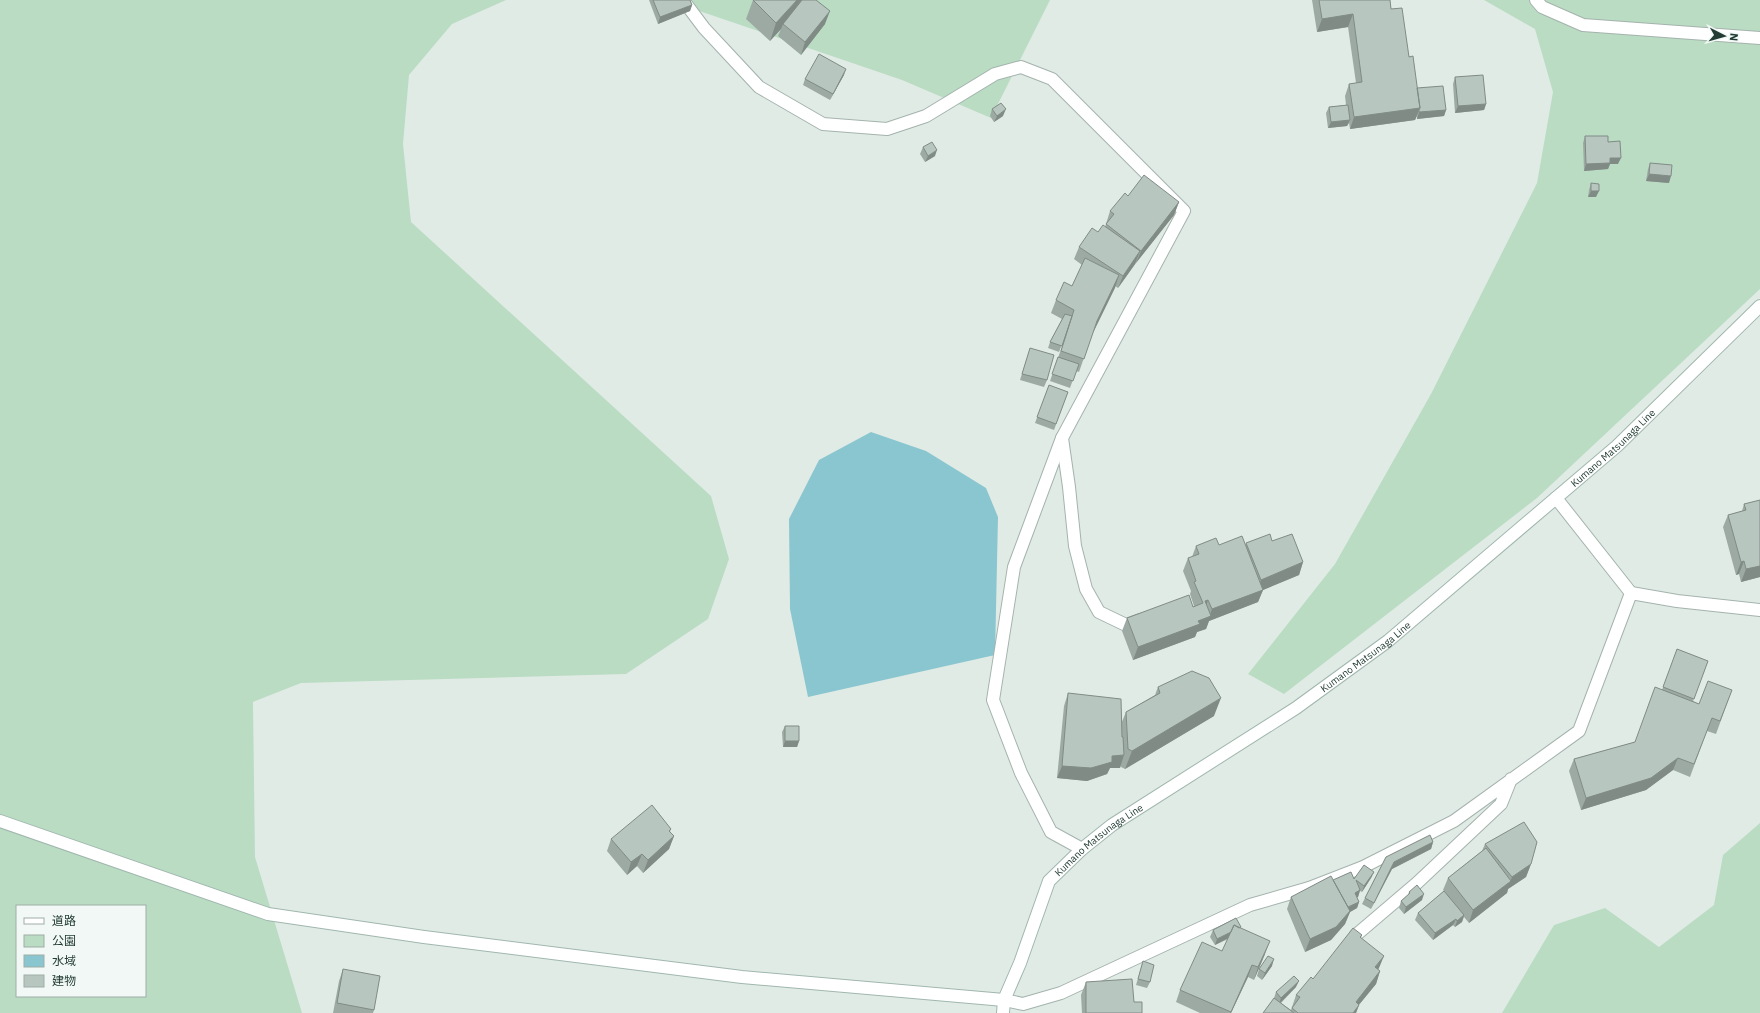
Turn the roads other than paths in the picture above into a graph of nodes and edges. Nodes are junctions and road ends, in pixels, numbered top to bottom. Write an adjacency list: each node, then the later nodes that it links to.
1 (683, 0): 5 (street)
2 (1536, 0): 3 (street)
3 (1760, 38)
4 (1760, 306): 6 (street, Kumano Matsunaga Line)
5 (1062, 438): 9 (street); 12 (street)
6 (1556, 498): 7 (street); 12 (street, Kumano Matsunaga Line)
7 (1631, 593): 8 (street); 10 (street)
8 (1760, 610)
9 (1148, 617)
10 (1512, 778): 13 (street); 14 (street)
11 (0, 821): 14 (street)
12 (1082, 849): 14 (street, Kumano Matsunaga Line)
13 (1356, 935)
14 (1004, 1000): 15 (street, Kumano Matsunaga Line)
15 (1003, 1013)

